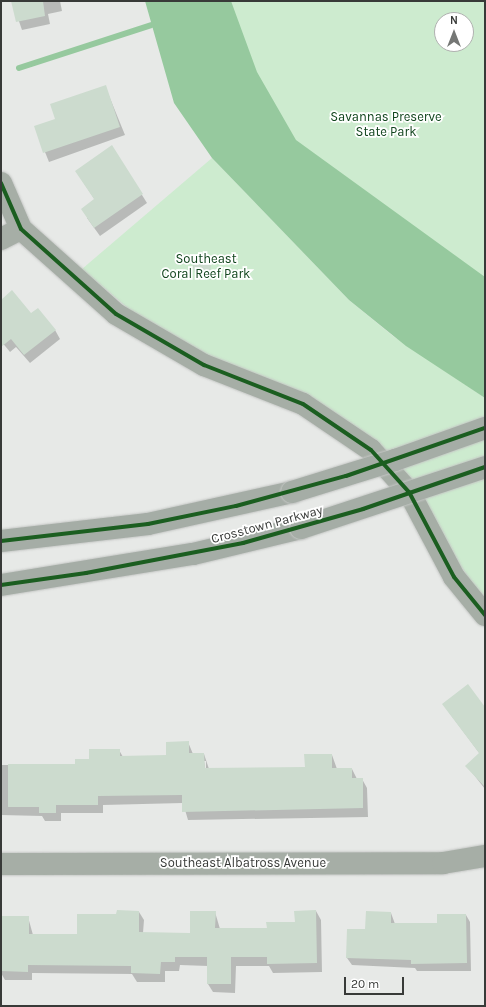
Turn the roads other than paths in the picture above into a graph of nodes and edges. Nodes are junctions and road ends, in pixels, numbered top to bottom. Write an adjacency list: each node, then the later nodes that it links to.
1 (1, 183): 2 (street)
2 (21, 229): 3 (street); 8 (street)
3 (1, 239)
4 (485, 428): 6 (main road, Crosstown Parkway, bridge)
5 (485, 467): 7 (main road, Crosstown Parkway, bridge)
6 (1, 542)
7 (1, 585)
8 (485, 615)
9 (485, 856): 10 (street, Southeast Albatross Avenue)
10 (1, 864)

